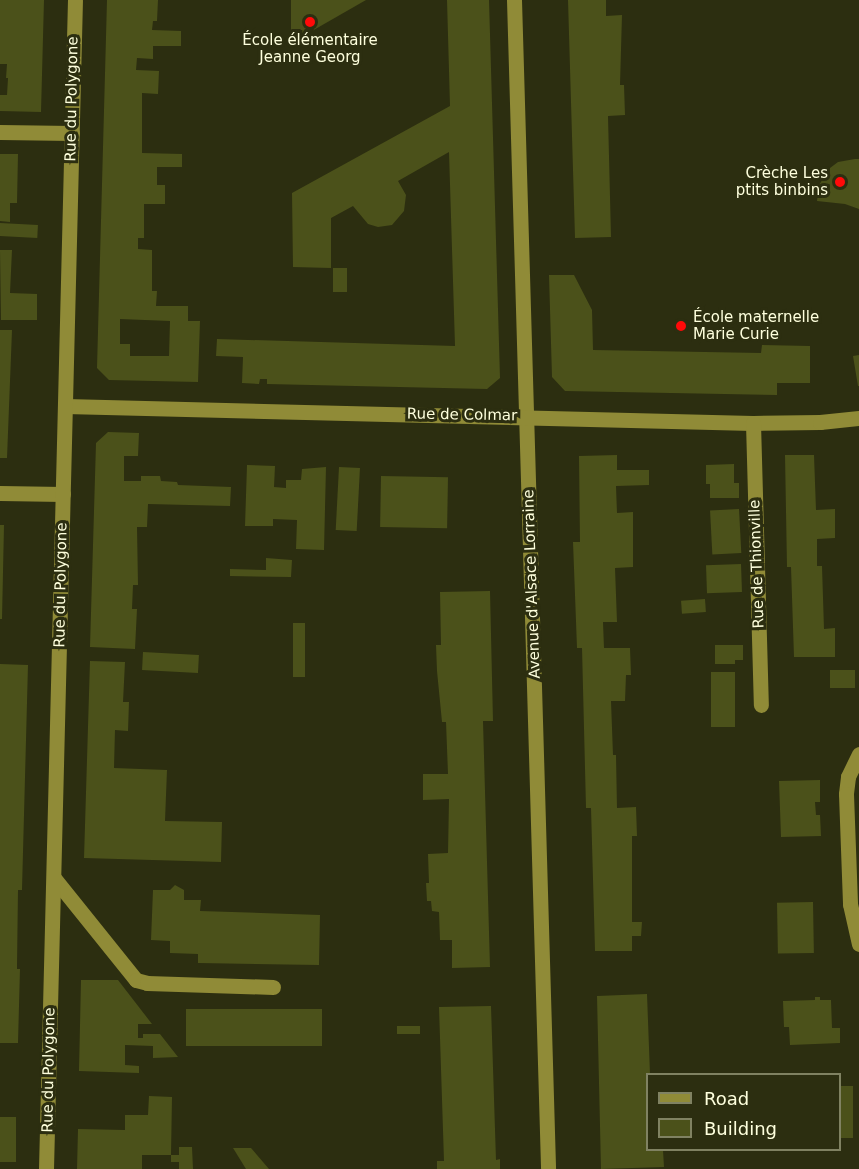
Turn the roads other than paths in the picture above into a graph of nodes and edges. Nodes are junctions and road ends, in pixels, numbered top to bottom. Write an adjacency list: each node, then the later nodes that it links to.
1 (75, 0): 4 (street, Rue du Polygone)
2 (514, 0): 6 (street, Avenue d'Alsace Lorraine)
3 (0, 132): 4 (street)
4 (72, 133): 5 (street, Rue du Polygone)
5 (65, 406): 6 (street, Rue de Colmar); 10 (street, Rue du Polygone)
6 (528, 416): 8 (street, Rue de Colmar); 17 (street, Avenue d'Alsace Lorraine)
7 (859, 418): 8 (street, Rue de Colmar)
8 (753, 423): 11 (street, Rue de Thionville)
9 (0, 493): 10 (street)
10 (63, 494): 13 (street, Rue du Polygone)
11 (761, 705)
12 (859, 754): 14 (street)
13 (54, 878): 15 (street); 16 (street, Rue du Polygone)
14 (859, 944)
15 (273, 987)
16 (46, 1169)
17 (548, 1169)

